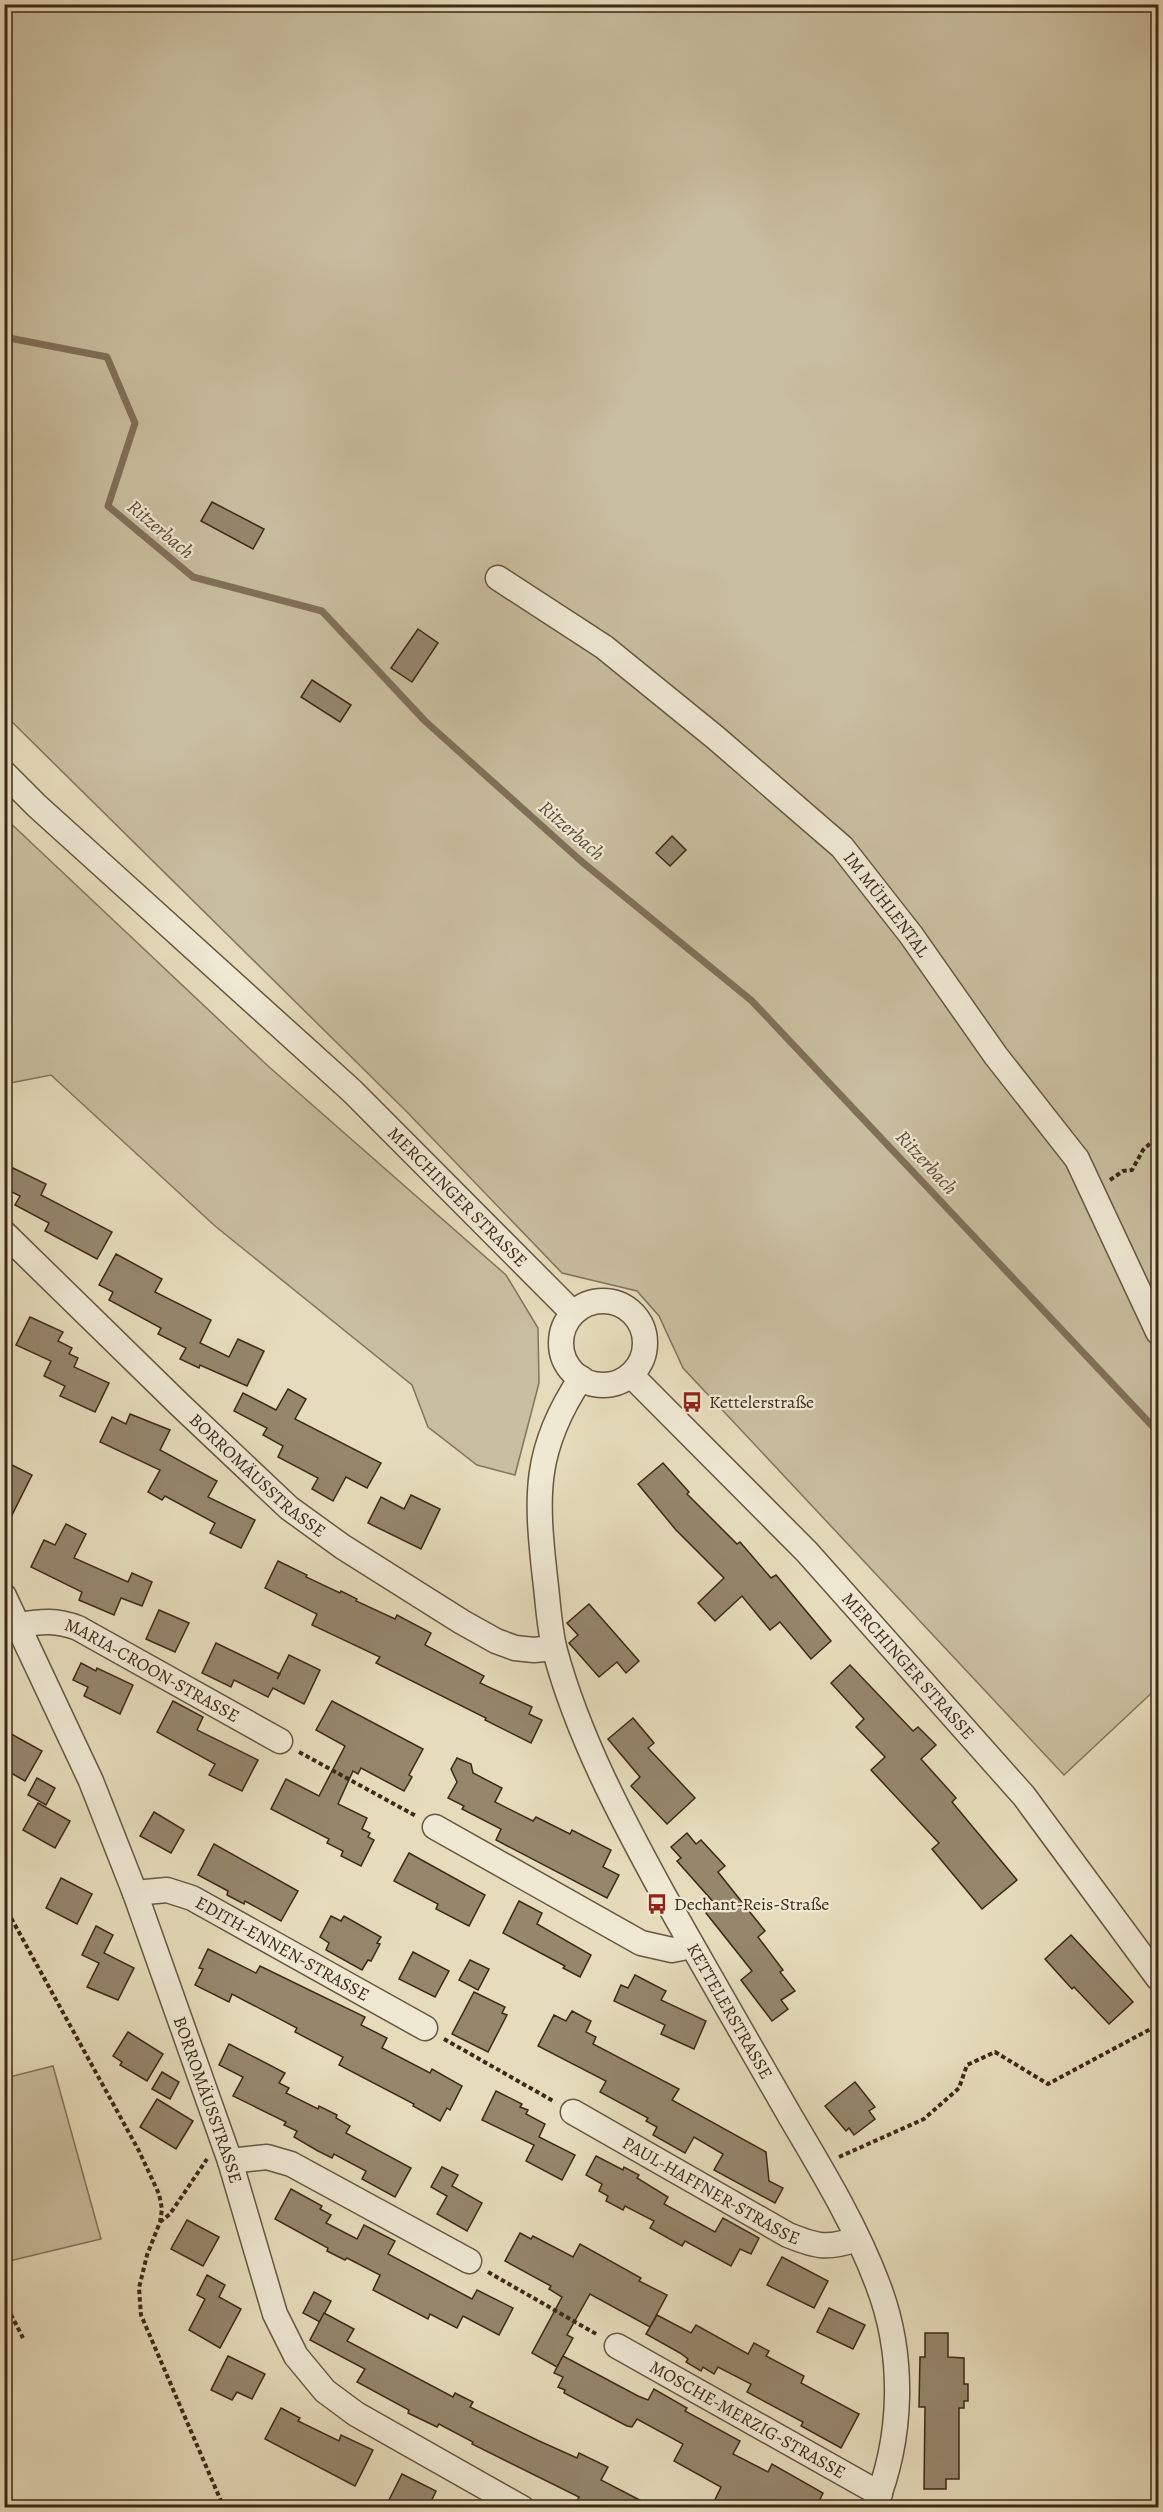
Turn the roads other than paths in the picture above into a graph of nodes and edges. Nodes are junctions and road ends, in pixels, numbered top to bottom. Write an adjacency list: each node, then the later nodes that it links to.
1 (498, 578): 5 (street, IM MÜHLENTAL)
2 (4, 773): 4 (street, MERCHINGER STRASSE)
3 (4, 1233): 10 (street, BORROMÄUSSTRASSE)
4 (573, 1313): 6 (street); 7 (street)
5 (1158, 1332)
6 (631, 1375): 7 (street); 15 (street, MERCHINGER STRASSE)
7 (580, 1378): 10 (street, KETTELERSTRASSE)
8 (4, 1596): 9 (street, BORROMÄUSSTRASSE)
9 (20, 1625): 11 (street, MARIA-CROON-STRASSE); 13 (street, BORROMÄUSSTRASSE)
10 (554, 1648): 14 (street, KETTELERSTRASSE)
11 (280, 1741)
12 (435, 1827): 14 (street)
13 (135, 1893): 16 (street, EDITH-ENNEN-STRASSE); 18 (street, BORROMÄUSSTRASSE)
14 (692, 1946): 19 (street, KETTELERSTRASSE)
15 (1158, 1978)
16 (425, 2028)
17 (573, 2112): 19 (street, PAUL-HAFFNER-STRASSE)
18 (227, 2153): 20 (street); 23 (street, BORROMÄUSSTRASSE)
19 (857, 2239): 22 (street, KETTELERSTRASSE)
20 (469, 2260)
21 (617, 2346): 22 (street, MOSCHE-MERZIG-STRASSE)
22 (877, 2501)
23 (522, 2508)

